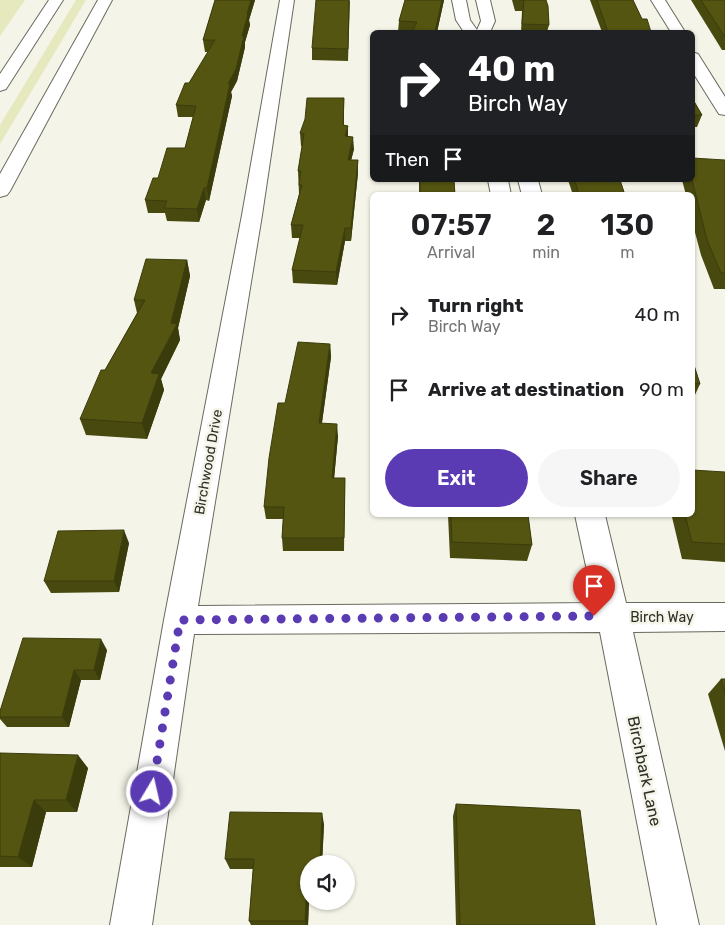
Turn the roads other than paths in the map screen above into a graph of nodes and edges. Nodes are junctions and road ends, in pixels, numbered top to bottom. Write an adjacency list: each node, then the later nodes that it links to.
1 (56, 0): 11 (main road)
2 (105, 0): 13 (main road)
3 (287, 0): 17 (main road, Birchwood Drive)
4 (459, 0): 7 (main road)
5 (483, 0): 8 (main road)
6 (658, 0): 9 (main road)
7 (470, 30)
8 (484, 30)
9 (677, 30)
10 (695, 62): 12 (main road)
11 (0, 86)
12 (725, 110)
13 (0, 191)
14 (590, 517): 15 (main road, Birchbark Lane)
15 (613, 616): 16 (main road, Birch Way); 17 (main road, Birch Way); 19 (main road, Birchbark Lane)
16 (725, 617)
17 (180, 620): 18 (main road, Birchwood Drive)
18 (131, 925)
19 (678, 925)

